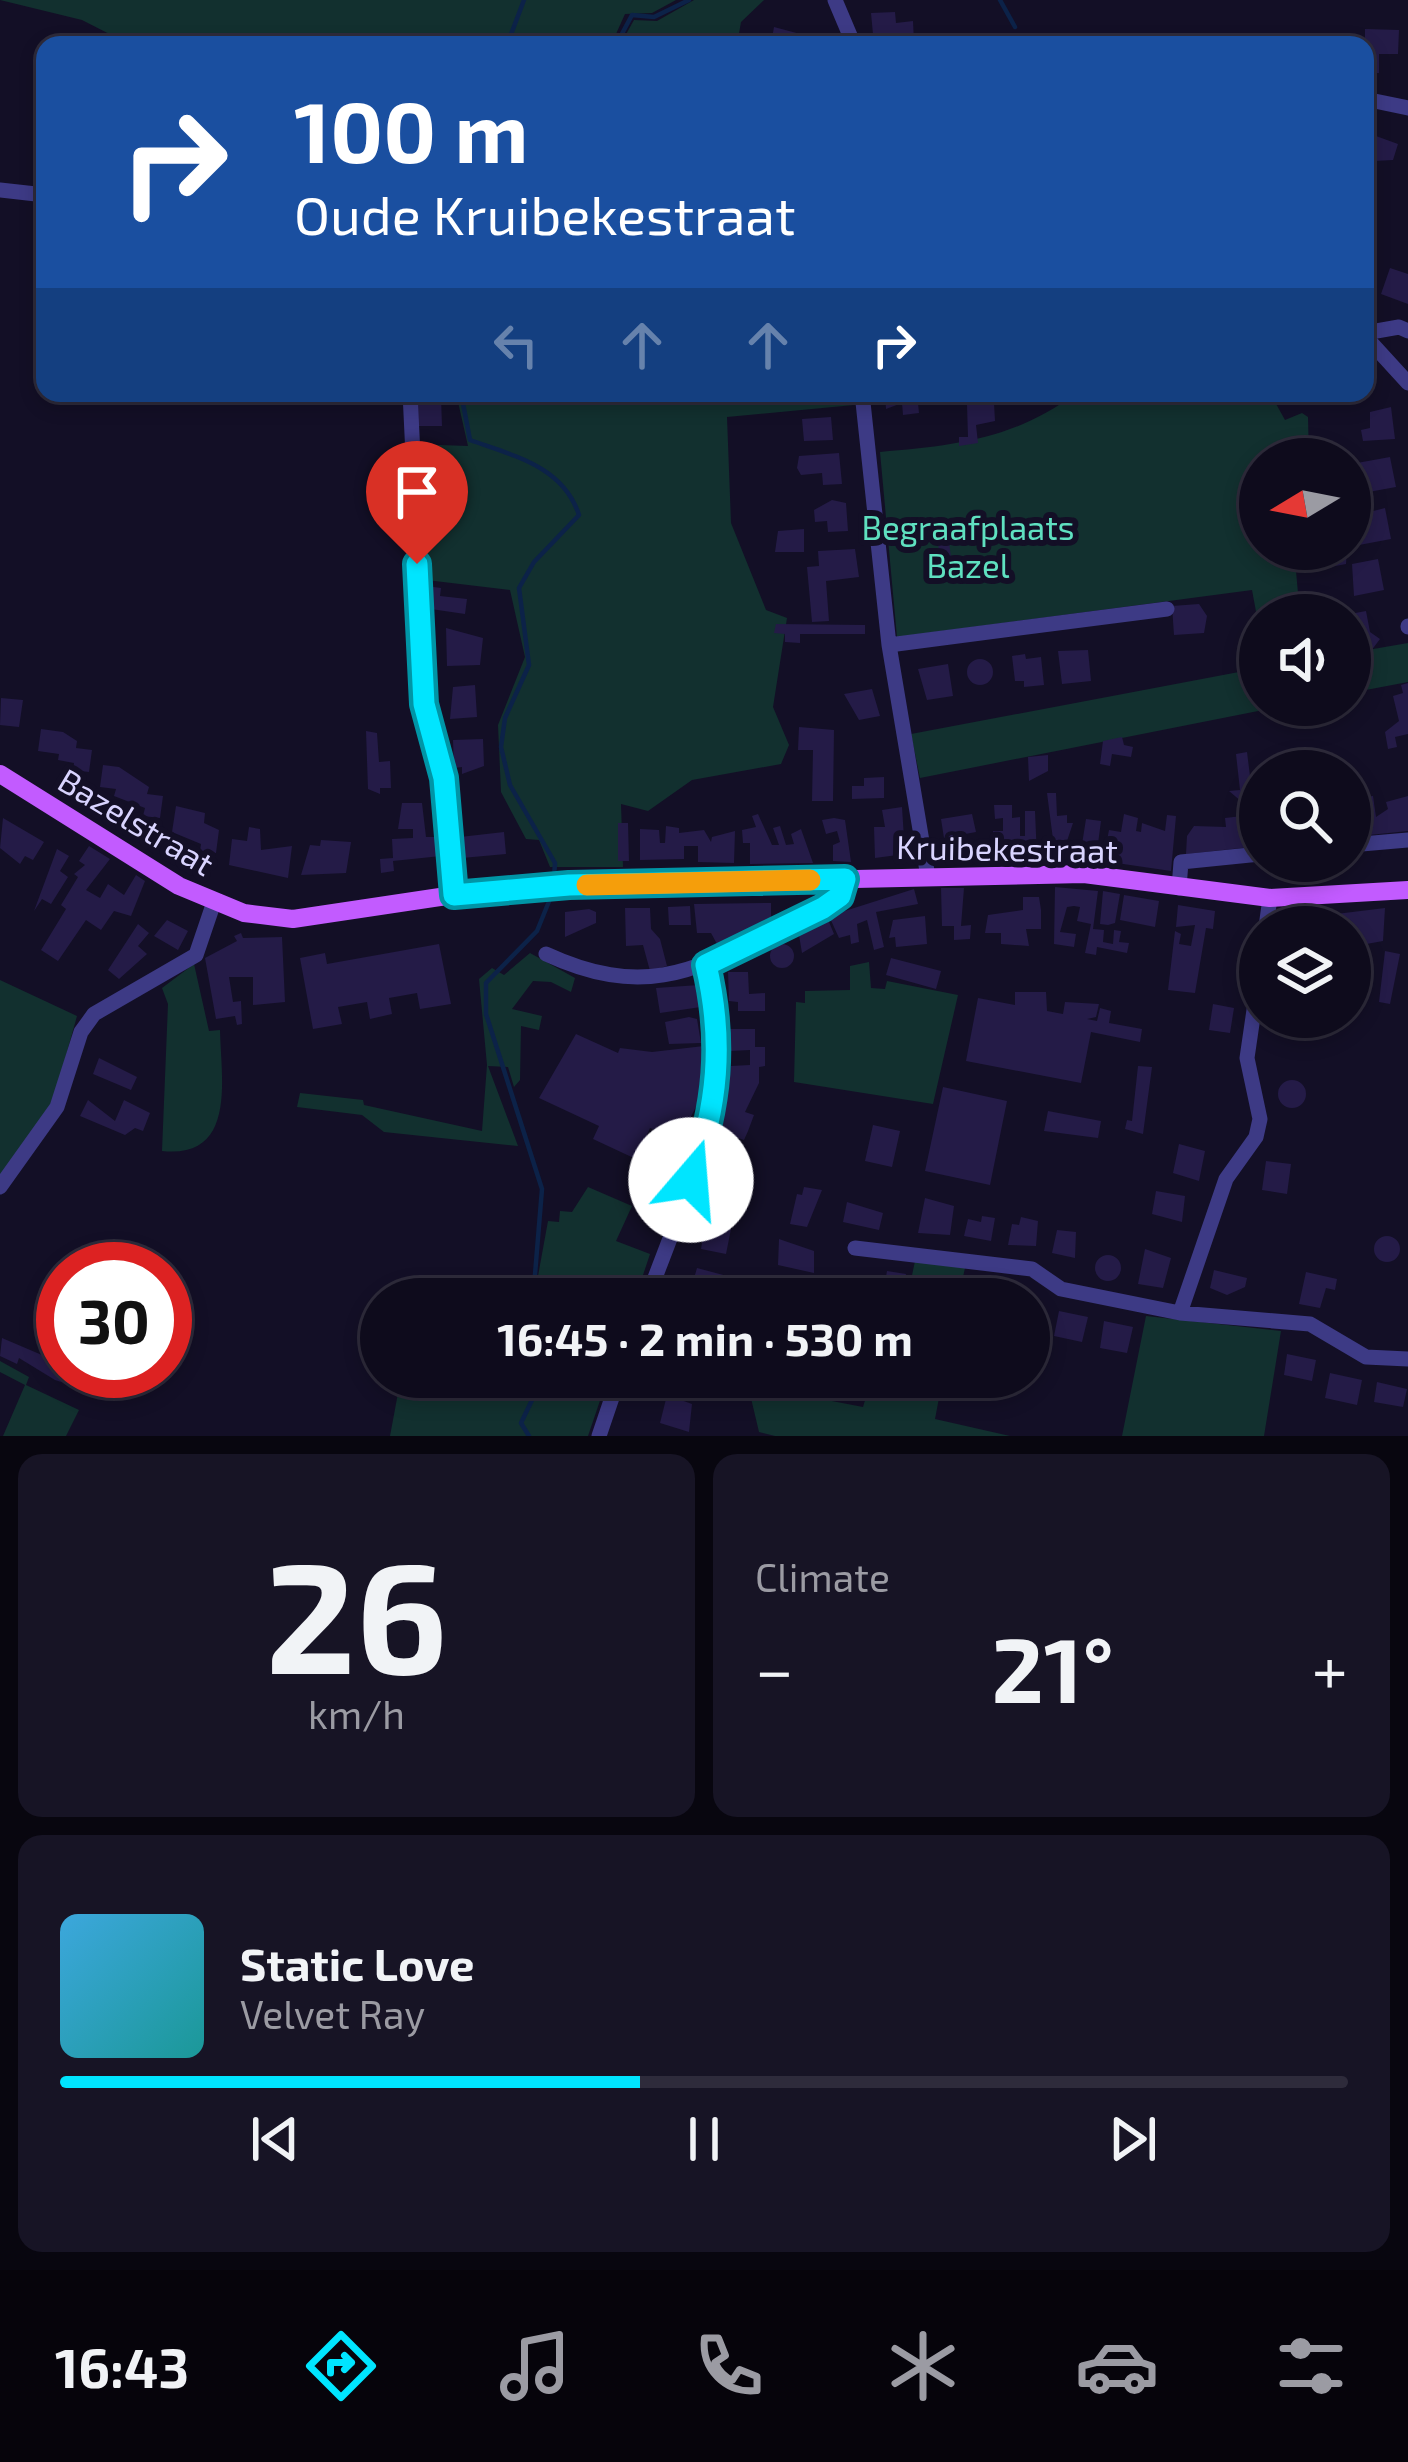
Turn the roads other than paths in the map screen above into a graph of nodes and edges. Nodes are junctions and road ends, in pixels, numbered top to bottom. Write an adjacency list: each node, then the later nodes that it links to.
1 (835, 0): 2 (street)
2 (850, 36)
3 (1374, 101): 4 (street)
4 (1408, 108)
5 (0, 190): 6 (street)
6 (36, 194)
7 (1408, 331): 8 (street)
8 (1374, 333)
9 (1374, 345): 10 (street)
10 (1408, 383)
11 (410, 402): 24 (street)
12 (863, 402): 14 (street)
13 (1167, 609): 14 (street)
14 (889, 645): 19 (street)
15 (0, 774): 26 (main road, Bazelstraat)
16 (1408, 840): 17 (street)
17 (1371, 843)
18 (1239, 856): 22 (street)
19 (928, 877): 20 (main road, Kruibekestraat); 22 (main road, Kruibekestraat)
20 (845, 879): 21 (main road, Kruibekestraat); 29 (street)
21 (531, 887): 24 (main road, Bazelstraat)
22 (1179, 888): 25 (main road, Kruibekestraat)
23 (1408, 890): 25 (main road, Kruibekestraat)
24 (454, 895): 26 (main road, Bazelstraat)
25 (1270, 898): 27 (street)
26 (214, 902): 31 (street)
27 (1269, 906)
28 (546, 954): 29 (street)
29 (706, 965): 33 (street)
30 (1250, 1038): 34 (street)
31 (0, 1187)
32 (855, 1248): 34 (street)
33 (654, 1278)
34 (1180, 1313): 35 (street)
35 (1366, 1357): 36 (street); 37 (street)
36 (1408, 1359)
37 (1408, 1370)
38 (612, 1398): 39 (street)
39 (599, 1436)

